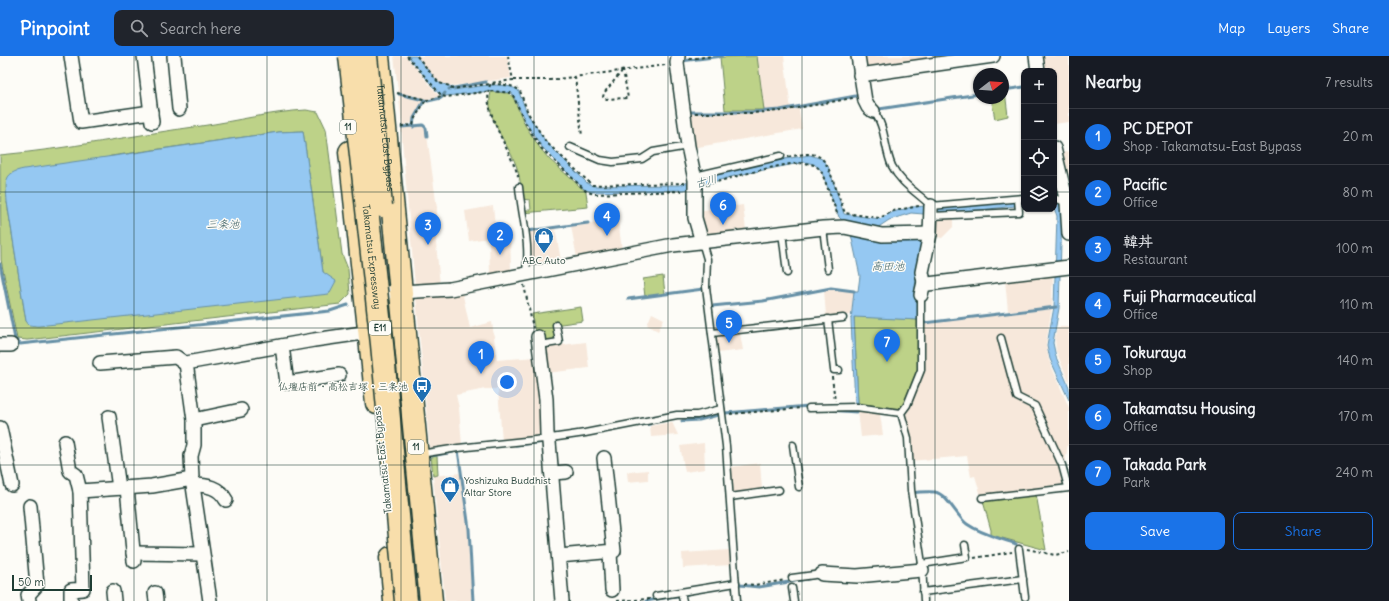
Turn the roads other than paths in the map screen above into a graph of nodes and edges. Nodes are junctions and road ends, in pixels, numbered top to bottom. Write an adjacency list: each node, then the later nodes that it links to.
1 (71, 56): 2 (street)
2 (144, 56)
3 (174, 56): 14 (street)
4 (341, 56): 23 (highway, Takamatsu-East Bypass / 11)
5 (349, 56): 23 (highway); 96 (highway, Takamatsu Expressway / E11, bridge)
6 (367, 56): 22 (highway); 97 (highway, Takamatsu Expressway / E11, bridge)
7 (378, 56): 22 (highway, Takamatsu-East Bypass / 11)
8 (858, 56): 13 (street)
9 (993, 56): 13 (street)
10 (1036, 56): 12 (street)
11 (677, 60): 16 (street)
12 (1038, 68)
13 (860, 75): 15 (street)
14 (179, 109)
15 (873, 111): 27 (lane)
16 (688, 146): 17 (lane); 20 (street)
17 (570, 147)
18 (781, 156): 20 (lane)
19 (1057, 160): 26 (street)
20 (695, 181): 32 (street)
21 (519, 187): 36 (lane)
22 (392, 196): 38 (highway, Takamatsu-East Bypass / 11)
23 (354, 197): 39 (highway, Takamatsu-East Bypass / 11)
24 (1020, 199): 27 (lane); 27 (lane)
25 (1057, 199): 26 (lane)
26 (1068, 203): 31 (street)
27 (931, 211): 30 (street)
28 (823, 228): 29 (street); 30 (street); 33 (lane)
29 (782, 232): 32 (street); 35 (lane)
30 (930, 234): 37 (street)
31 (1069, 234)
32 (702, 242): 36 (street); 44 (lane)
33 (828, 268)
34 (1061, 268): 37 (street)
35 (787, 273)
36 (525, 274): 38 (street)
37 (922, 288): 55 (lane)
38 (401, 292): 39 (street); 62 (highway, Takamatsu-East Bypass / 11)
39 (366, 295): 43 (highway, Takamatsu-East Bypass / 11)
40 (843, 318): 41 (lane)
41 (828, 319): 44 (lane); 50 (lane)
42 (556, 325): 46 (lane)
43 (370, 332): 47 (street); 95 (highway, Takamatsu-East Bypass / 11)
44 (712, 333): 54 (lane)
45 (1001, 338): 69 (lane)
46 (538, 341): 59 (street)
47 (282, 346): 49 (street); 51 (street)
48 (100, 363): 49 (street)
49 (187, 365): 57 (street)
50 (837, 370)
51 (340, 375)
52 (809, 408): 55 (lane)
53 (241, 410): 57 (street)
54 (722, 412): 59 (lane); 73 (lane)
55 (901, 413): 82 (lane)
56 (109, 417): 70 (street)
57 (194, 420): 66 (street)
58 (0, 428): 67 (street)
59 (548, 438): 62 (lane); 65 (street)
60 (65, 442): 72 (street)
61 (793, 445): 68 (lane)
62 (417, 455): 98 (highway, Takamatsu-East Bypass / 11)
63 (604, 458): 79 (street)
64 (566, 472): 65 (street)
65 (552, 473): 81 (street)
66 (193, 482): 70 (street); 75 (street); 80 (street)
67 (12, 485)
68 (799, 487)
69 (1069, 487): 74 (lane)
70 (123, 488): 72 (street); 80 (street)
71 (779, 490): 73 (lane)
72 (80, 491): 93 (street)
73 (730, 497): 86 (lane)
74 (982, 498)
75 (226, 500)
76 (30, 506): 92 (street)
77 (965, 545): 82 (lane)
78 (1019, 550): 85 (lane)
79 (610, 552): 81 (street); 89 (street)
80 (202, 554): 94 (street)
81 (559, 556): 99 (street)
82 (922, 567): 83 (street); 88 (lane)
83 (822, 574): 84 (lane)
84 (792, 578)
85 (1023, 579): 88 (lane); 91 (lane)
86 (736, 583): 90 (lane); 100 (lane)
87 (792, 588): 101 (lane)
88 (924, 592): 102 (lane)
89 (614, 596)
90 (656, 596)
91 (1025, 597)
92 (29, 601)
93 (71, 601)
94 (210, 601)
95 (395, 601)
96 (406, 601)
97 (421, 601)
98 (431, 601)
99 (562, 601)
100 (737, 601)
101 (794, 601)
102 (924, 601)

